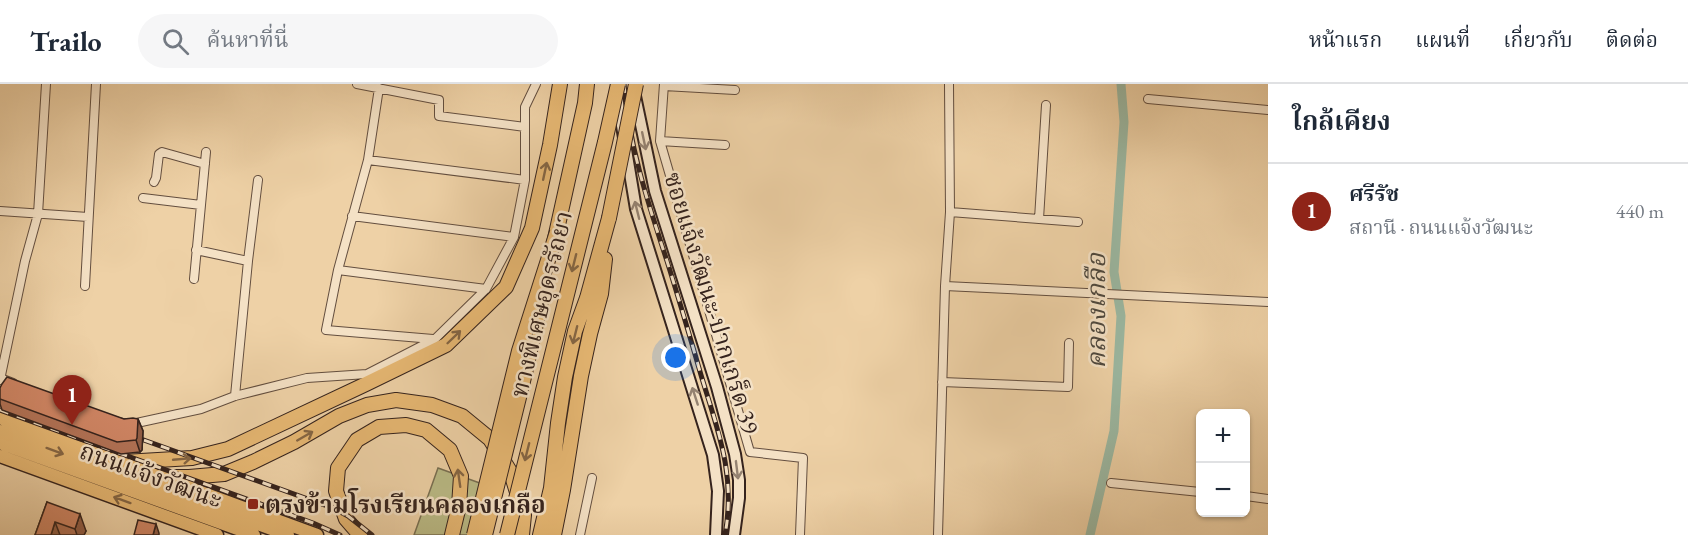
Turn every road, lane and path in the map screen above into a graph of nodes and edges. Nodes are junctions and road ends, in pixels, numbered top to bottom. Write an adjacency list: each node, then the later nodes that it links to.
1 (46, 84): 29 (street)
2 (96, 84): 31 (street)
3 (357, 84): 11 (street)
4 (536, 84): 16 (street)
5 (560, 84): 56 (highway, one-way to 5)
6 (587, 84): 35 (highway, ทางพิเศษอุดรรัถยา)
7 (617, 84): 64 (main road, ซอยแจ้งวัฒนะ-ปากเกร็ด 39, one-way to 7); 74 (highway, ทางพิเศษอุดรรัถยา, one-way to 74, bridge)
8 (634, 84): 32 (highway, bridge); 65 (main road, ซอยแจ้งวัฒนะ-ปากเกร็ด 39, one-way to 65)
9 (949, 84): 28 (street)
10 (664, 85): 12 (street); 17 (street)
11 (379, 88): 16 (street); 20 (street)
12 (735, 90)
13 (1148, 99): 15 (street)
14 (1046, 105): 33 (street)
15 (1268, 110)
16 (525, 127): 23 (street)
17 (660, 141): 18 (street); 81 (street)
18 (725, 145)
19 (206, 152): 21 (street)
20 (368, 160): 23 (street); 30 (street)
21 (206, 164): 24 (street); 26 (street)
22 (258, 180): 38 (street)
23 (525, 180): 36 (street)
24 (154, 182)
25 (143, 198): 26 (street)
26 (201, 205): 37 (street)
27 (0, 212): 29 (street)
28 (950, 212): 33 (street); 42 (street)
29 (38, 214): 31 (street); 47 (street)
30 (352, 216): 36 (street); 39 (street)
31 (88, 217): 41 (street)
32 (609, 218): 76 (highway, one-way to 76); 77 (highway)
33 (1039, 219): 34 (street)
34 (1078, 222)
35 (557, 232): 72 (highway, bridge); 73 (highway, ทางพิเศษอุดรรัถยา, bridge)
36 (514, 237): 43 (street)
37 (196, 250): 38 (street); 40 (street)
38 (248, 261): 50 (street)
39 (338, 270): 43 (street); 45 (street)
40 (194, 279)
41 (85, 286)
42 (945, 286): 44 (street); 48 (street)
43 (486, 289): 45 (street)
44 (1268, 302)
45 (435, 339): 50 (street)
46 (1069, 343): 48 (street)
47 (0, 379): 49 (street)
48 (942, 382): 82 (street)
49 (22, 386)
50 (235, 396): 52 (street)
51 (0, 418): 56 (main road, ถนนแจ้งวัฒนะ)
52 (119, 421)
53 (0, 431): 59 (main road, ถนนแจ้งวัฒนะ, one-way to 59)
54 (0, 443): 59 (main road, ถนนแจ้งวัฒนะ)
55 (0, 456): 66 (main road, ถนนแจ้งวัฒนะ, one-way to 55)
56 (124, 462): 57 (main road, ถนนแจ้งวัฒนะ)
57 (161, 477): 69 (main road, ถนนแจ้งวัฒนะ); 75 (highway, one-way to 75, bridge)
58 (591, 478): 78 (street)
59 (128, 483): 67 (main road, ถนนแจ้งวัฒนะ); 68 (main road, ถนนแจ้งวัฒนะ)
60 (1111, 483): 61 (street)
61 (1196, 492)
62 (1250, 497): 63 (street)
63 (1268, 499)
64 (718, 507): 65 (main road); 79 (main road, ซอยแจ้งวัฒนะ-ปากเกร็ด 39)
65 (738, 507): 80 (main road, ซอยแจ้งวัฒนะ-ปากเกร็ด 39)
66 (217, 535)
67 (254, 535)
68 (288, 535)
69 (317, 535)
70 (360, 535): 71 (highway, one-way to 70)
71 (452, 535)
72 (474, 535)
73 (485, 535)
74 (507, 535)
75 (522, 535)
76 (540, 535)
77 (554, 535)
78 (580, 535)
79 (716, 535)
80 (735, 535)
81 (800, 535)
82 (938, 535)

